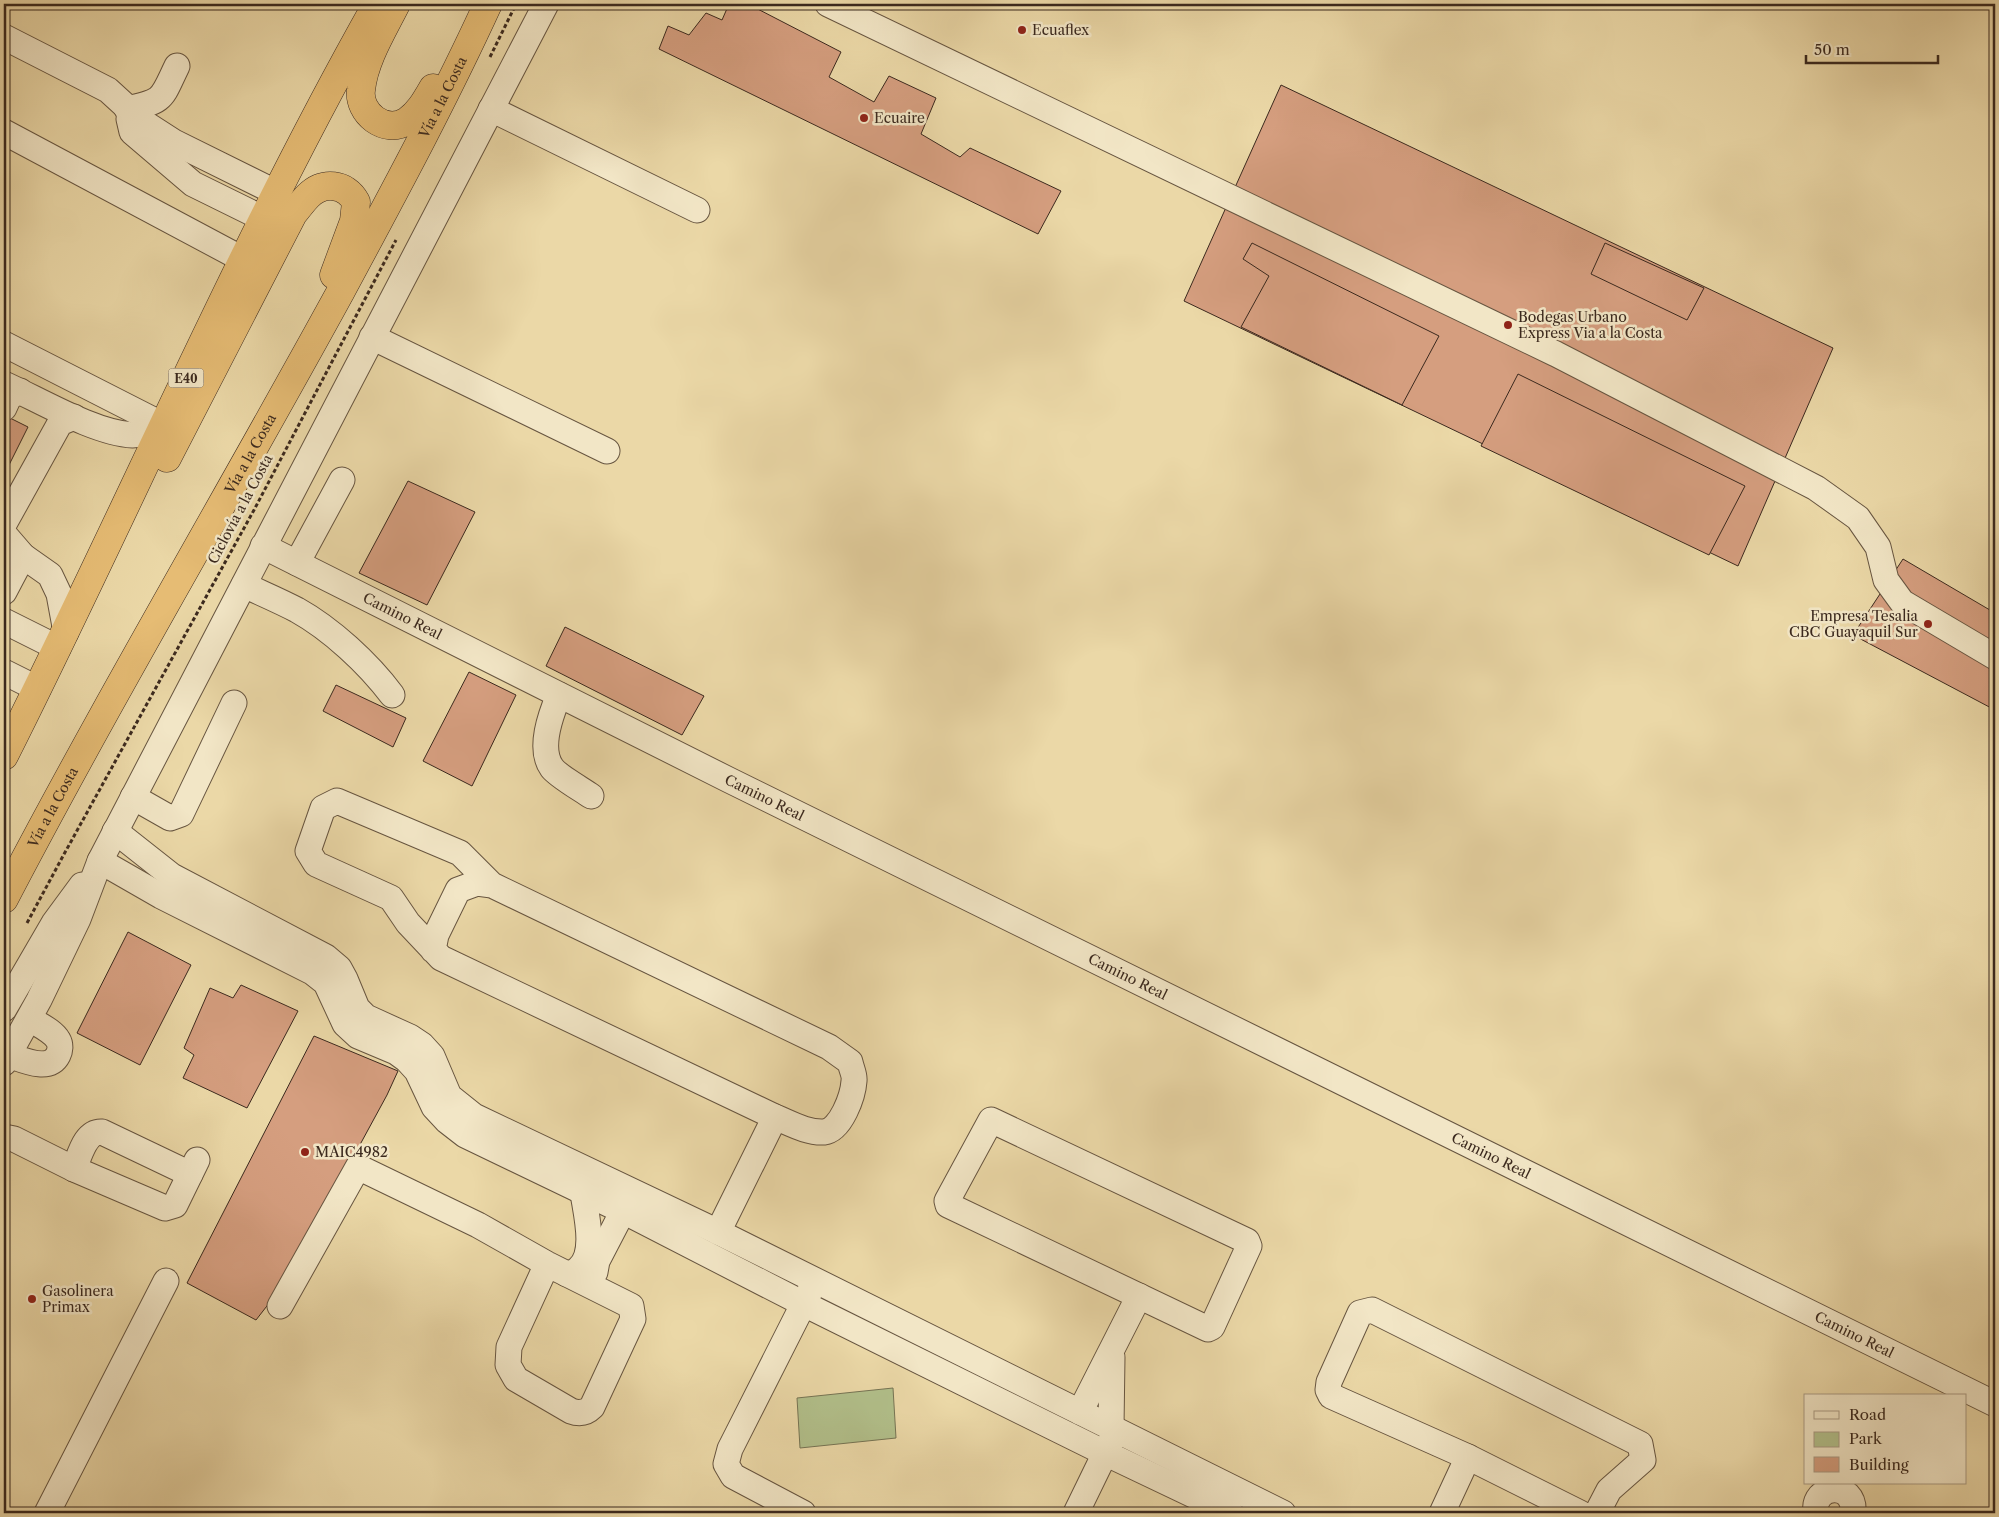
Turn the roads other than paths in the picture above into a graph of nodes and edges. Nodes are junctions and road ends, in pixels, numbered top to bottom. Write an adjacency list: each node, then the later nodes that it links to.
1 (377, 4): 14 (highway, E40)
2 (396, 4): 3 (highway)
3 (483, 4)
4 (488, 4): 20 (highway, Vía a la Costa)
5 (546, 4): 10 (street)
6 (828, 4): 35 (street)
7 (4, 36): 9 (street)
8 (177, 66): 9 (street)
9 (127, 109): 12 (street); 13 (street)
10 (491, 109): 15 (street); 18 (street)
11 (4, 132): 17 (street)
12 (214, 163): 13 (street); 14 (street)
13 (201, 188): 16 (street)
14 (277, 193): 16 (highway, E40)
15 (697, 210)
16 (264, 219): 17 (highway, E40)
17 (244, 260): 23 (highway, E40)
18 (372, 337): 24 (street); 28 (street)
19 (4, 344): 23 (street)
20 (302, 363): 34 (highway); 48 (highway, Vía a la Costa)
21 (9, 395): 22 (street)
22 (74, 417): 23 (street); 26 (street)
23 (163, 425): 34 (highway, E40)
24 (607, 452)
25 (342, 480): 30 (street)
26 (4, 524)
27 (4, 534): 29 (street)
28 (263, 546): 30 (street, Camino Real); 31 (street)
29 (23, 556): 32 (street); 34 (street)
30 (298, 564): 39 (street, Camino Real)
31 (244, 585): 38 (street); 44 (street)
32 (4, 592)
33 (4, 621): 34 (street)
34 (62, 640): 37 (highway, E40)
35 (1995, 657)
36 (4, 672): 37 (street)
37 (38, 689): 41 (highway, E40)
38 (392, 695)
39 (559, 695): 43 (street); 70 (street, Camino Real)
40 (234, 703): 44 (street)
41 (11, 723): 42 (highway, E40)
42 (4, 756)
43 (591, 796)
44 (133, 797): 45 (street)
45 (115, 831): 46 (street); 55 (street)
46 (100, 861): 50 (street); 51 (street); 55 (street)
47 (492, 885): 49 (street); 49 (street); 53 (street)
48 (4, 899)
49 (433, 950): 53 (street)
50 (4, 1009)
51 (30, 1019): 52 (street); 52 (street)
52 (6, 1059)
53 (775, 1117): 57 (street)
54 (7, 1133): 56 (street)
55 (527, 1153): 58 (street); 60 (street)
56 (74, 1169): 56 (street)
57 (743, 1184): 60 (street); 61 (street)
58 (583, 1193): 59 (street); 62 (street)
59 (622, 1211): 65 (street); 67 (street)
60 (718, 1232): 61 (street)
61 (740, 1243): 63 (street)
62 (557, 1269): 65 (street); 65 (street); 68 (street)
63 (816, 1280): 67 (street); 71 (street)
64 (166, 1281): 75 (street)
65 (593, 1287)
66 (1139, 1296): 66 (street); 69 (street)
67 (804, 1304): 73 (street); 76 (street)
68 (280, 1306)
69 (1112, 1350): 71 (street); 72 (street)
70 (1995, 1404)
71 (1080, 1412): 72 (street)
72 (1114, 1428): 73 (street); 79 (street)
73 (1105, 1453): 77 (street); 78 (street)
74 (1468, 1457): 80 (street); 81 (street); 82 (street)
75 (47, 1513)
76 (803, 1513)
77 (1076, 1513)
78 (1230, 1513)
79 (1283, 1513)
80 (1442, 1513)
81 (1580, 1513)
82 (1597, 1513)
83 (1816, 1513): 84 (street)
84 (1853, 1513)

